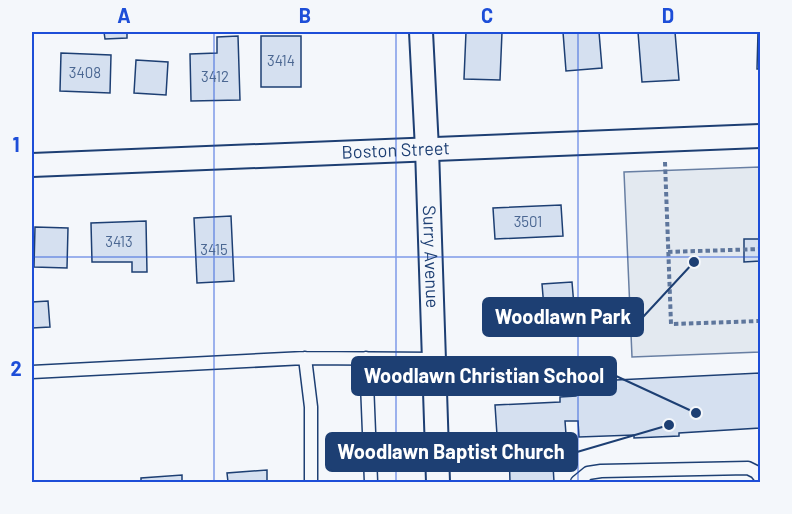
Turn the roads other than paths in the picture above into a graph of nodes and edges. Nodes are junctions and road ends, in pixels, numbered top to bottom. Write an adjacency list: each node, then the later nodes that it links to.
1 (422, 32): 3 (street, Surry Avenue)
2 (760, 136): 3 (street, Boston Street)
3 (428, 149): 4 (street, Boston Street); 7 (street, Surry Avenue)
4 (32, 165)
5 (305, 358): 6 (lane); 8 (lane); 10 (lane)
6 (366, 358): 7 (lane); 11 (lane)
7 (435, 359): 12 (street, Surry Avenue)
8 (32, 372)
9 (760, 477): 13 (lane)
10 (311, 483)
11 (371, 483)
12 (438, 483)
13 (577, 483)

